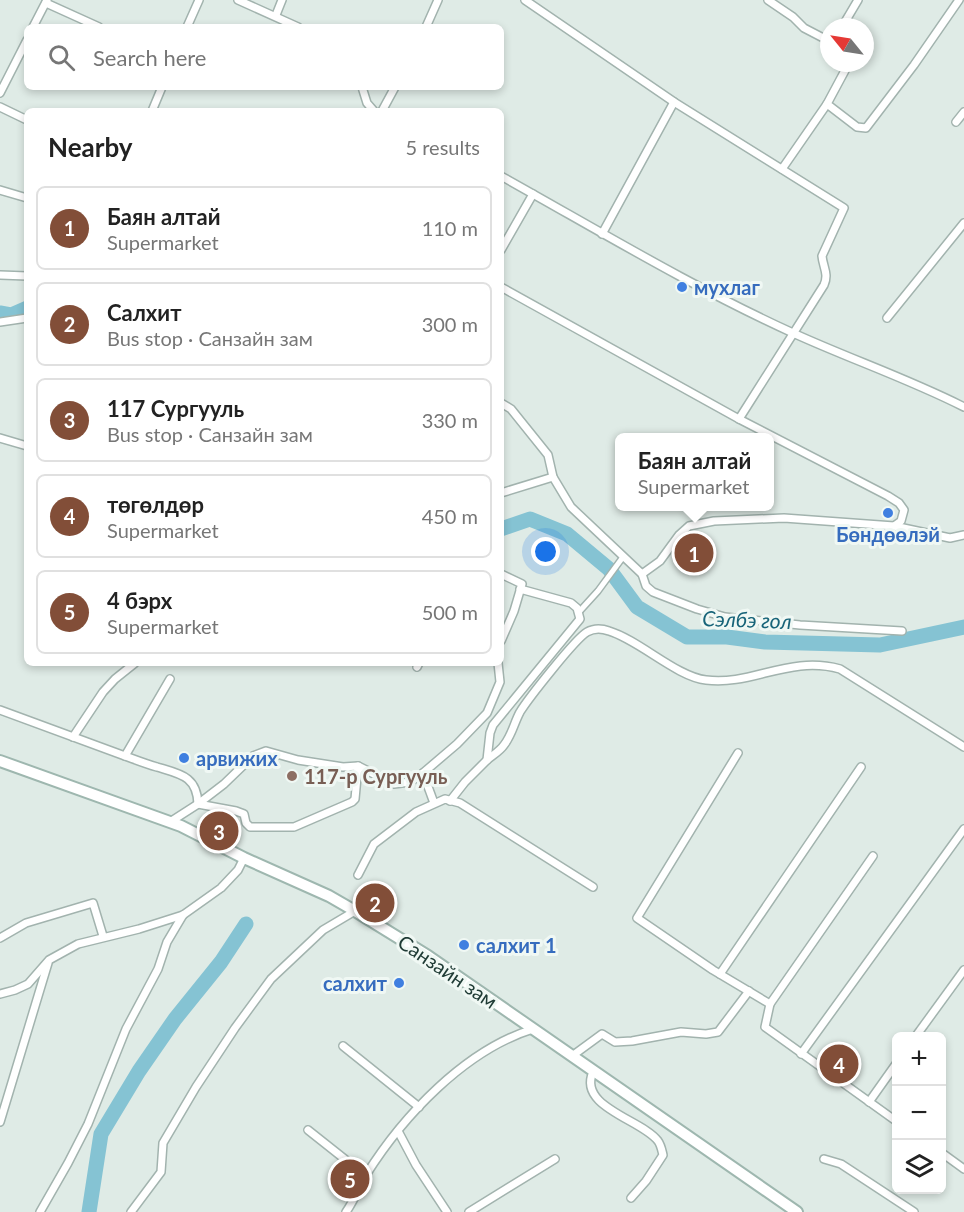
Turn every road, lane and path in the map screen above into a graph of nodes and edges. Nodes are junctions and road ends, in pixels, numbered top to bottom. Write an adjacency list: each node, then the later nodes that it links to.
1 (199, 0): 14 (street)
2 (238, 0): 10 (street)
3 (282, 0): 10 (street)
4 (438, 0): 16 (street)
5 (525, 0): 24 (street)
6 (768, 0): 17 (street)
7 (858, 0): 11 (street)
8 (959, 0): 25 (street)
9 (46, 2): 12 (street); 13 (street)
10 (276, 15): 15 (street)
11 (847, 18)
12 (35, 24)
13 (93, 24)
14 (189, 24)
15 (292, 24)
16 (427, 24)
17 (820, 36)
18 (24, 46): 23 (street)
19 (844, 72): 25 (street)
20 (161, 90): 27 (street)
21 (363, 90): 28 (street)
22 (393, 90): 29 (street)
23 (0, 93)
24 (674, 102): 33 (street); 39 (street)
25 (827, 104): 33 (street)
26 (0, 107): 31 (street)
27 (153, 108)
28 (372, 108)
29 (384, 108)
30 (964, 112): 32 (street)
31 (24, 119)
32 (956, 122)
33 (782, 170): 47 (street)
34 (504, 178): 36 (street)
35 (0, 190): 37 (street)
36 (532, 194): 39 (street); 40 (street)
37 (24, 197)
38 (964, 223): 45 (street)
39 (602, 234): 47 (street)
40 (504, 245)
41 (0, 275): 42 (street)
42 (24, 276)
43 (504, 289): 50 (street)
44 (24, 318): 46 (street)
45 (887, 318)
46 (0, 322)
47 (793, 333): 49 (street); 50 (street)
48 (504, 405): 55 (street)
49 (964, 407)
50 (739, 419): 51 (street)
51 (766, 433)
52 (774, 437): 57 (street)
53 (0, 438): 54 (street)
54 (24, 445)
55 (553, 477): 56 (street); 59 (street)
56 (504, 492)
57 (894, 526): 58 (street); 60 (street)
58 (964, 535)
59 (623, 556): 60 (street); 63 (street)
60 (642, 574): 64 (street)
61 (504, 575): 62 (street)
62 (520, 589): 63 (street); 65 (street)
63 (578, 613): 74 (street)
64 (902, 631)
65 (504, 633)
66 (131, 666): 70 (street)
67 (498, 666): 78 (street)
68 (170, 679): 73 (street)
69 (0, 710): 70 (street)
70 (73, 737): 73 (street)
71 (964, 747): 74 (street)
72 (738, 753): 94 (street)
73 (125, 756): 81 (street)
74 (487, 760): 79 (street)
75 (0, 761): 82 (main road, Санзайн зам)
76 (358, 766): 78 (street); 81 (street); 81 (street)
77 (861, 767): 94 (street)
78 (423, 773): 80 (street)
79 (450, 801): 80 (street); 87 (street)
80 (434, 803): 86 (street)
81 (198, 804): 82 (street)
82 (170, 822): 85 (main road, Санзайн зам)
83 (964, 829): 101 (street)
84 (873, 856): 97 (street)
85 (244, 858): 88 (main road, Санзайн зам); 89 (street)
86 (358, 875)
87 (593, 887)
88 (355, 911): 98 (main road, Санзайн зам); 119 (street)
89 (183, 915): 90 (street); 118 (street)
90 (103, 936): 91 (street); 92 (street)
91 (0, 938)
92 (49, 960): 96 (street); 108 (street)
93 (964, 970): 99 (street)
94 (720, 974): 95 (street)
95 (748, 991): 97 (street); 102 (street)
96 (0, 994)
97 (770, 1004): 101 (street)
98 (532, 1029): 102 (main road, Санзайн зам); 106 (street)
99 (919, 1032)
100 (343, 1046): 106 (street)
101 (801, 1053): 105 (street)
102 (572, 1056): 104 (main road, Санзайн зам)
103 (892, 1071): 105 (street)
104 (594, 1072): 116 (street); 122 (main road, Санзайн зам)
105 (869, 1102): 107 (street)
106 (418, 1107): 110 (street)
107 (892, 1118)
108 (0, 1122)
109 (308, 1130): 115 (street)
110 (398, 1131): 115 (street); 120 (street)
111 (946, 1156): 114 (street)
112 (555, 1159): 121 (street)
113 (824, 1159): 123 (street)
114 (964, 1169)
115 (366, 1176): 117 (street)
116 (631, 1198)
117 (351, 1210)
118 (40, 1212)
119 (131, 1212)
120 (447, 1212)
121 (469, 1212)
122 (797, 1212)
123 (914, 1212)

